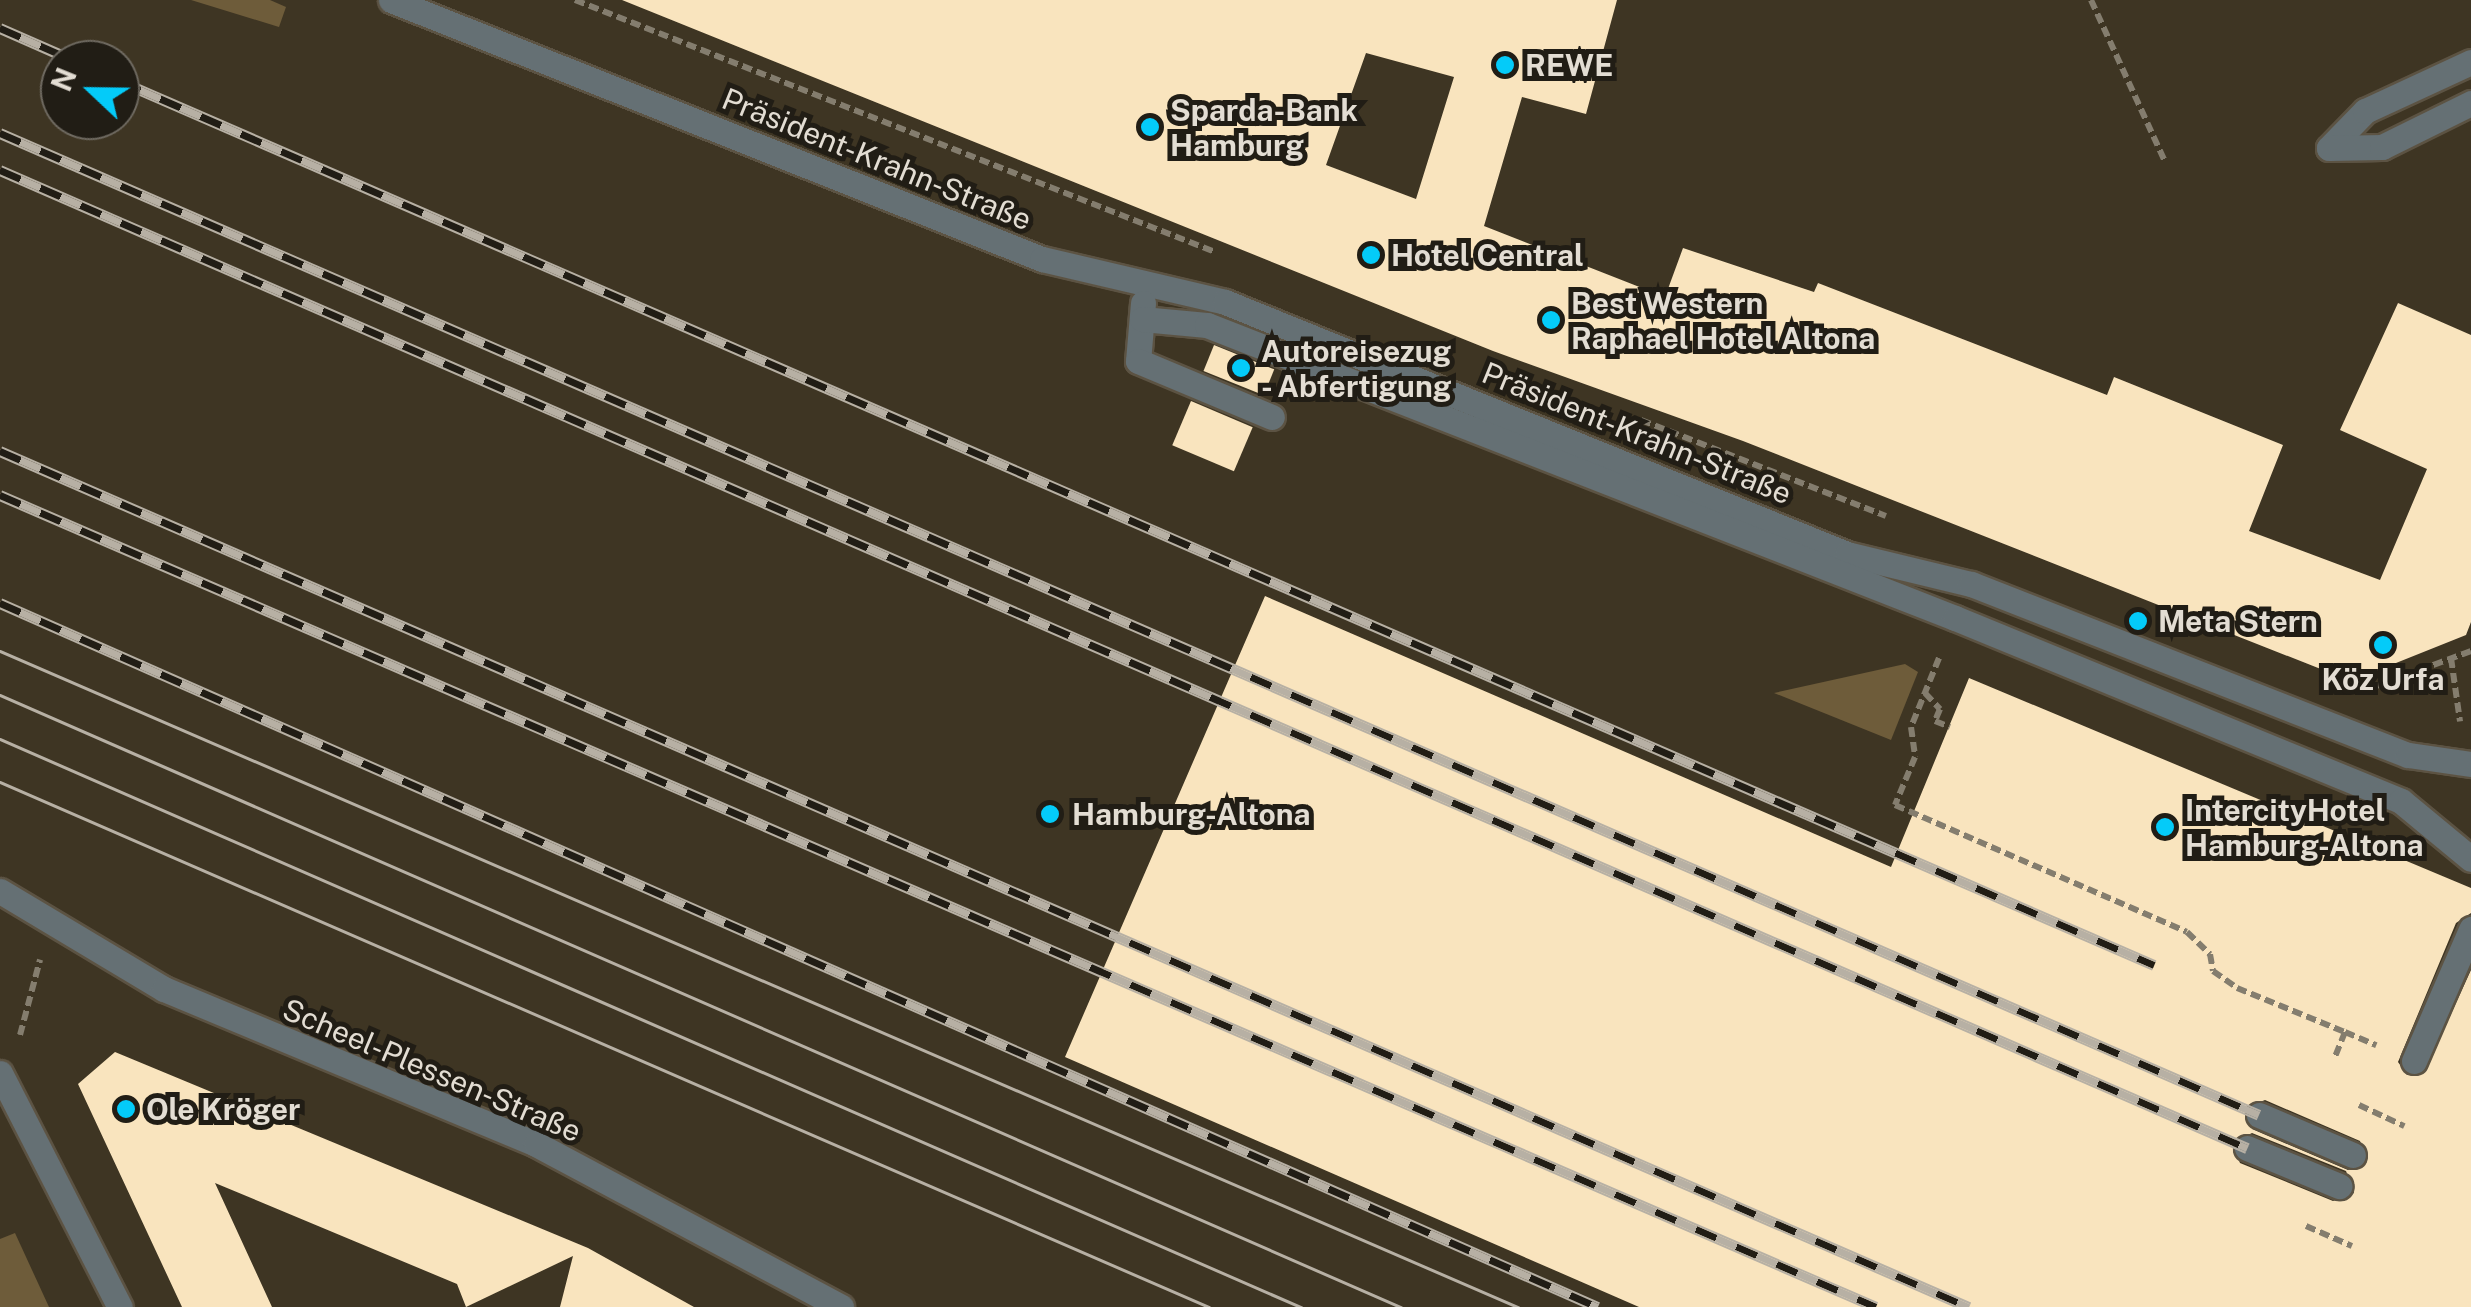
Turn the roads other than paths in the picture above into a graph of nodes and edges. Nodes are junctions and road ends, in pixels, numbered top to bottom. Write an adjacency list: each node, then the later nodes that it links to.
1 (391, 0): 4 (street, Präsident-Krahn-Straße)
2 (2471, 62): 3 (street)
3 (2471, 103)
4 (1144, 283): 5 (street); 7 (street, Präsident-Krahn-Straße)
5 (1142, 319): 6 (street); 8 (street)
6 (1272, 417)
7 (2471, 764)
8 (2471, 859)
9 (0, 891): 18 (street, Scheel-Plessen-Straße)
10 (2471, 929): 11 (street)
11 (2414, 1061)
12 (3, 1079): 17 (street)
13 (2259, 1115): 15 (street)
14 (2247, 1148): 16 (street)
15 (2353, 1154)
16 (2339, 1186)
17 (120, 1307)
18 (841, 1307)

